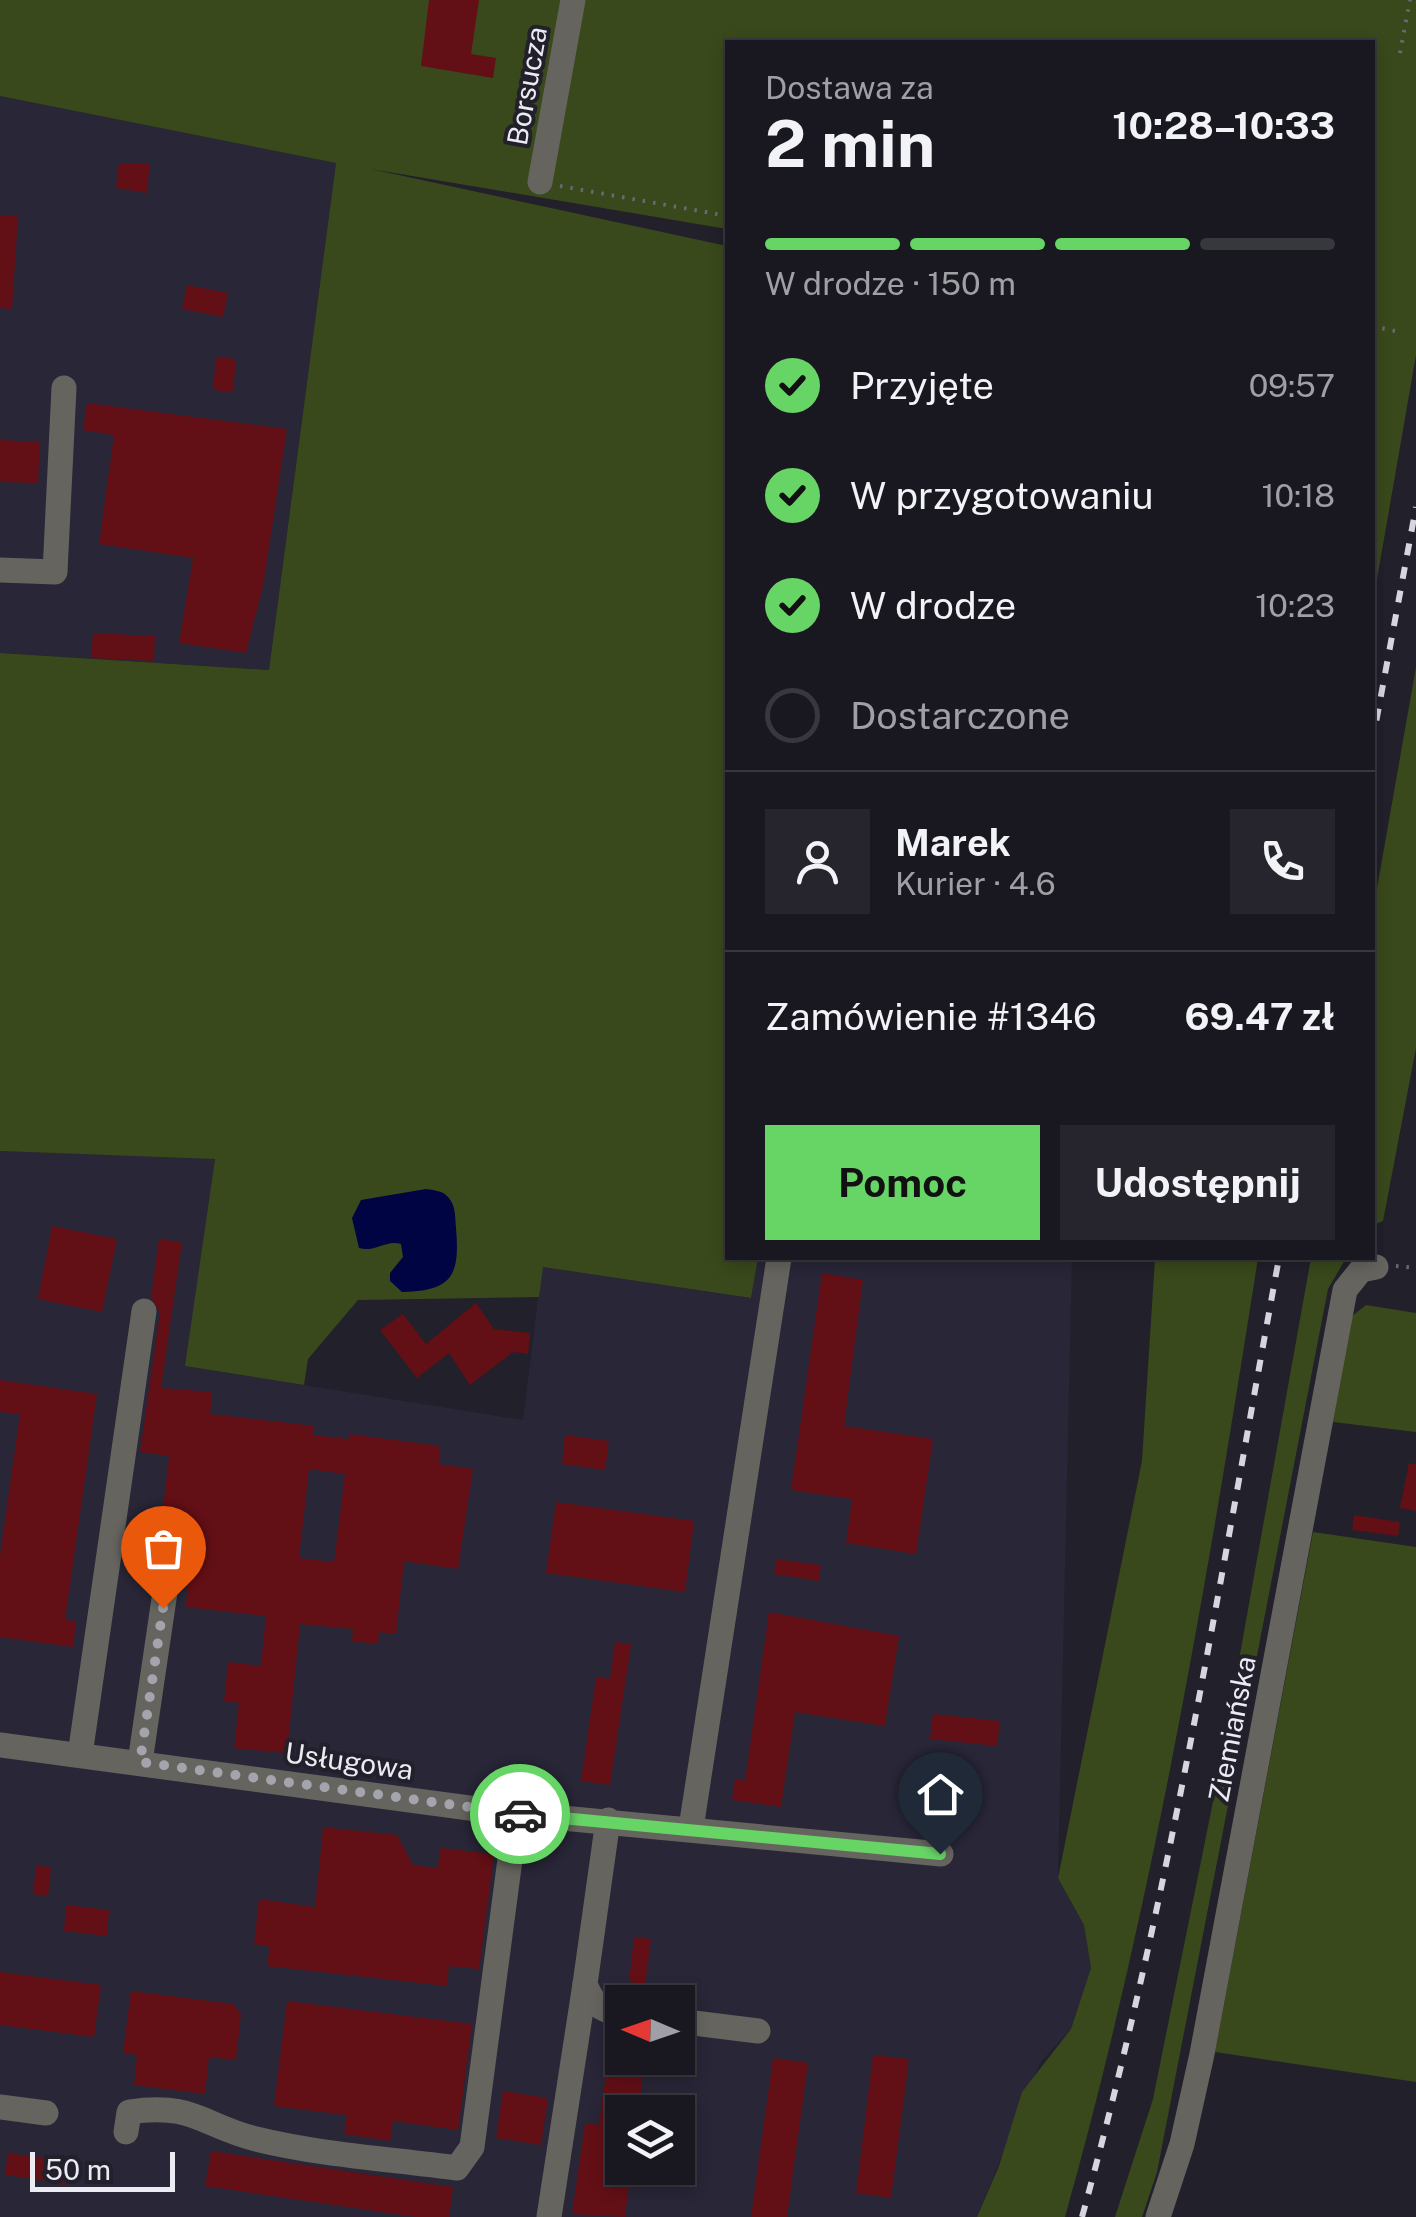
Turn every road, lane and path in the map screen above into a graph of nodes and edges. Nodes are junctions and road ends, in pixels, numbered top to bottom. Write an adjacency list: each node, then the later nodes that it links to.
1 (572, 0): 4 (street, Borsucza)
2 (1410, 0): 3 (path)
3 (1400, 53)
4 (540, 182): 5 (path)
5 (725, 215)
6 (1375, 327): 7 (path)
7 (1400, 332)
8 (64, 388): 9 (street)
9 (0, 570)
10 (779, 1260): 19 (street)
11 (1376, 1267): 29 (street, Ziemiańska)
12 (144, 1312): 15 (street)
13 (174, 1531): 16 (street)
14 (0, 1745): 15 (street, Usługowa)
15 (80, 1755): 16 (street, Usługowa)
16 (140, 1762): 17 (street, Usługowa)
17 (516, 1814): 18 (street, Usługowa); 27 (street)
18 (608, 1820): 19 (street, Usługowa); 21 (street)
19 (691, 1828): 20 (street, Usługowa)
20 (940, 1854)
21 (585, 1984): 22 (street); 28 (street)
22 (605, 2012)
23 (695, 2023): 24 (street)
24 (758, 2031)
25 (0, 2107): 26 (street)
26 (46, 2112)
27 (126, 2132)
28 (549, 2217)
29 (1158, 2217)

